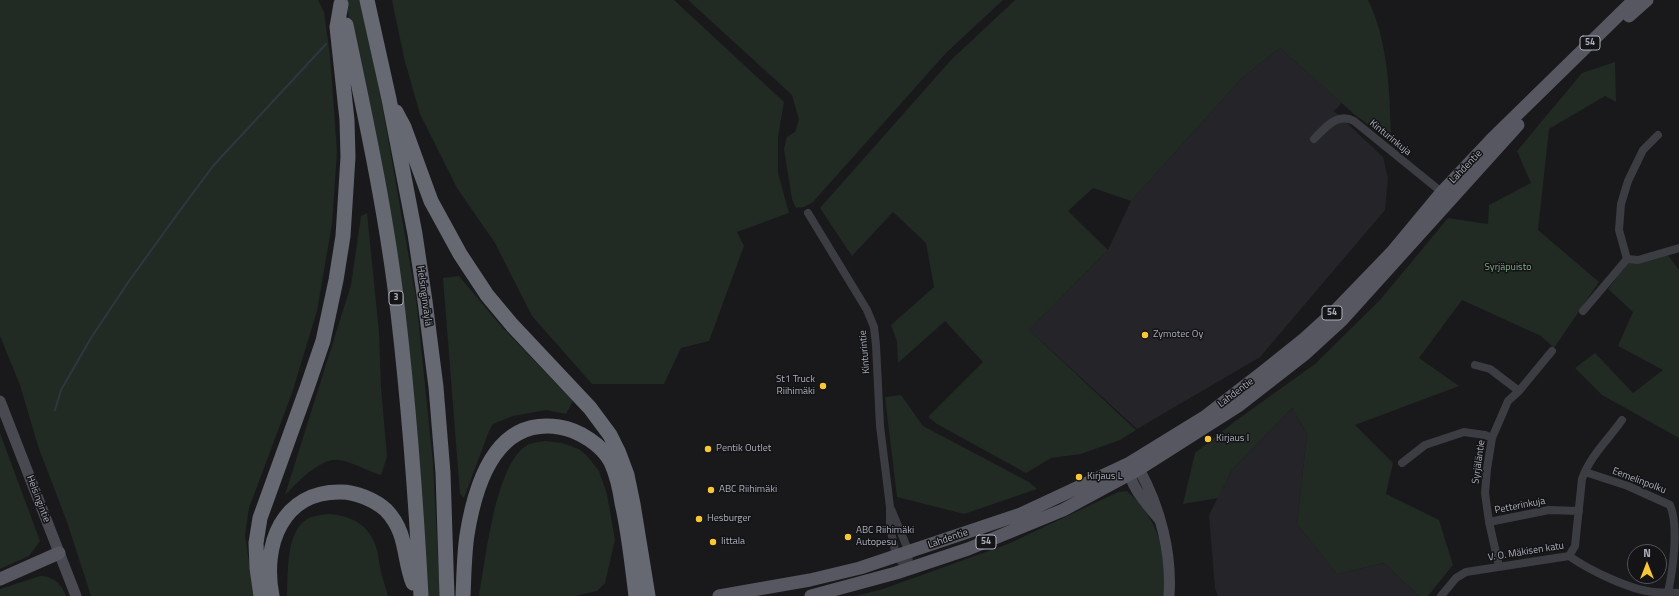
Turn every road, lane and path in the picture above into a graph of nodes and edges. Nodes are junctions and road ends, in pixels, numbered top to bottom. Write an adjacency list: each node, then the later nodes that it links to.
1 (367, 0): 5 (highway, Helsinginväylä)
2 (1634, 0): 8 (main road, Lahdentie / 54)
3 (1647, 0): 8 (main road, Lahdentie / 54)
4 (341, 2): 35 (highway); 37 (highway, 3)
5 (389, 99): 38 (highway, Helsinginväylä); 41 (highway)
6 (1658, 135): 11 (street)
7 (1314, 139): 8 (street, Kinturinkuja)
8 (1447, 196): 20 (main road, Lahdentie / 54)
9 (808, 213): 22 (street, Kinturintie)
10 (1679, 248): 11 (street)
11 (1627, 259): 12 (street)
12 (1583, 311)
13 (1552, 351): 15 (street, Syrjäläntie)
14 (1475, 366): 15 (street)
15 (1519, 391): 18 (street, Syrjäläntie)
16 (0, 401): 26 (main road, Helsingintie)
17 (1622, 420): 21 (street, V. O. Mäkisen katu)
18 (1492, 438): 19 (street); 24 (street, Syrjäläntie)
19 (1402, 463)
20 (1132, 469): 25 (main road, Lahdentie / 54); 30 (main road, Lahdentie / 54); 44 (main road)
21 (1585, 472): 23 (street, V. O. Mäkisen katu); 32 (street, Eemelinpolku)
22 (890, 507): 25 (street, Kinturintie); 27 (street, Kinturintie)
23 (1579, 512): 24 (street, Petterinkuja); 28 (street, V. O. Mäkisen katu)
24 (1489, 522): 29 (street, Syrjäläntie)
25 (909, 552): 27 (main road, Lahdentie / 54); 30 (street, Kinturintie)
26 (59, 553): 31 (main road); 34 (main road, Helsingintie)
27 (896, 556): 30 (street); 42 (main road, Lahdentie / 54)
28 (1569, 556): 29 (street, V. O. Mäkisen katu); 32 (street)
29 (1499, 566): 45 (street, V. O. Mäkisen katu)
30 (908, 569): 43 (main road, Lahdentie / 54)
31 (0, 579)
32 (1668, 592): 33 (street)
33 (1679, 593)
34 (76, 596)
35 (261, 596)
36 (272, 596): 37 (highway)
37 (420, 596)
38 (448, 596)
39 (463, 596): 40 (highway)
40 (636, 596)
41 (648, 596)
42 (719, 596)
43 (811, 596)
44 (1170, 596)
45 (1441, 596)

